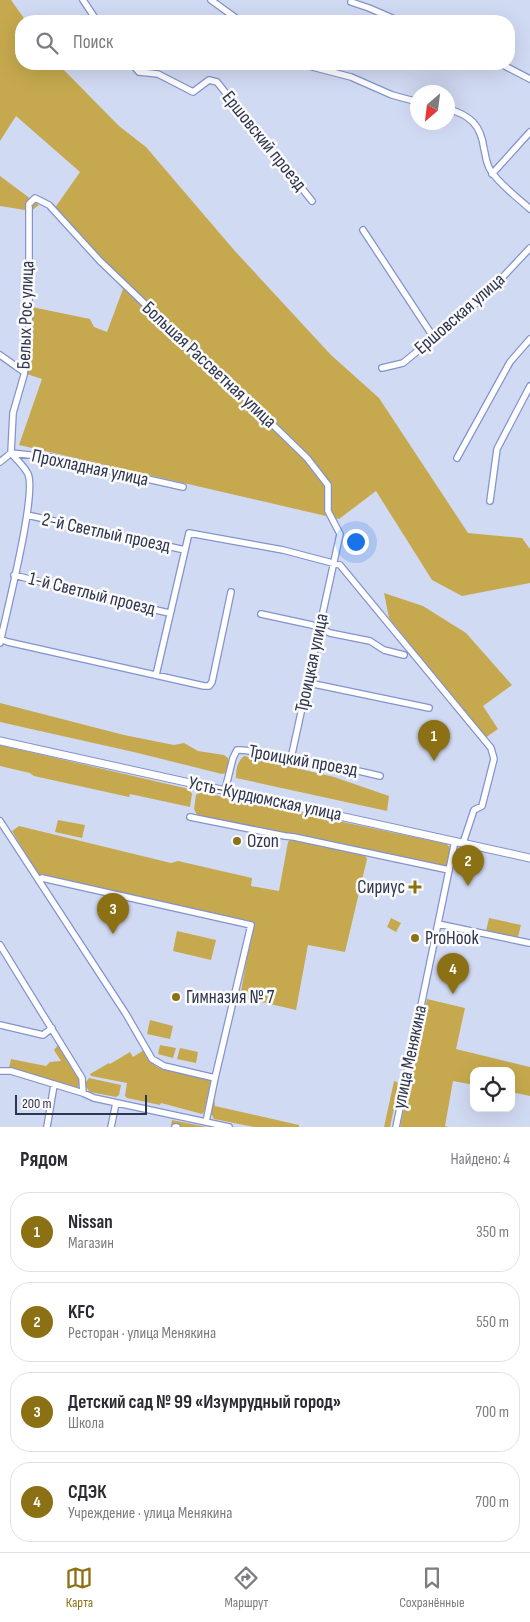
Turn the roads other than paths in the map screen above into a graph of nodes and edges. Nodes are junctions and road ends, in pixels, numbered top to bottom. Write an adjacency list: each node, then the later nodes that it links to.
1 (83, 0): 4 (street)
2 (211, 0): 5 (street)
3 (351, 2): 6 (street)
4 (93, 15)
5 (232, 15)
6 (386, 15)
7 (137, 70): 15 (street, Ершовский проезд)
8 (324, 70): 11 (street)
9 (513, 70): 10 (street)
10 (530, 79)
11 (410, 100)
12 (455, 112): 14 (street)
13 (530, 132): 14 (street)
14 (492, 174): 17 (street)
15 (312, 201)
16 (29, 204): 24 (street, Белых Рос улица); 33 (street, Большая Рассветная улица)
17 (530, 210)
18 (363, 230): 20 (street)
19 (530, 248): 20 (street, Ершовская улица)
20 (434, 338): 23 (street, Ершовская улица)
21 (530, 339): 27 (street)
22 (0, 355): 24 (street)
23 (382, 368)
24 (24, 372): 26 (street, Белых Рос улица)
25 (530, 386): 30 (street)
26 (11, 453): 28 (street, Прохладная улица); 29 (street, Прохладная улица); 31 (street)
27 (457, 458)
28 (0, 462)
29 (183, 488)
30 (490, 501)
31 (27, 516): 32 (street, 2-й Светлый проезд); 34 (street)
32 (185, 550): 33 (street); 36 (street)
33 (333, 563): 38 (street, Троицкая улица); 50 (street, улица Менякина)
34 (14, 575): 36 (street, 1-й Светлый проезд); 39 (street)
35 (231, 592): 41 (street)
36 (169, 613): 41 (street)
37 (262, 614): 38 (street)
38 (320, 629): 40 (street); 42 (street, Троицкая улица)
39 (0, 640): 41 (street)
40 (404, 655)
41 (156, 675)
42 (309, 682): 43 (street); 45 (street, Троицкая улица)
43 (429, 708)
44 (0, 741): 47 (main road, Усть-Курдюмская улица)
45 (290, 763): 46 (street, Троицкий проезд); 47 (street, Троицкий проезд)
46 (380, 776)
47 (225, 790): 50 (main road, Усть-Курдюмская улица)
48 (190, 817): 52 (street)
49 (0, 821): 53 (street)
50 (459, 842): 51 (main road, Усть-Курдюмская улица); 52 (street, улица Менякина)
51 (530, 858)
52 (448, 870): 54 (street, улица Менякина)
53 (39, 881): 60 (street); 60 (street)
54 (438, 924): 55 (street); 68 (street, улица Менякина)
55 (528, 943)
56 (0, 945): 58 (street)
57 (0, 1025): 58 (street)
58 (52, 1028): 62 (street)
59 (0, 1071): 61 (street)
60 (215, 1078): 64 (street)
61 (54, 1085): 62 (street); 65 (street)
62 (83, 1092): 63 (street)
63 (116, 1103): 64 (street); 66 (street)
64 (206, 1122): 67 (street)
65 (47, 1127)
66 (111, 1127)
67 (230, 1127)
68 (396, 1127)

